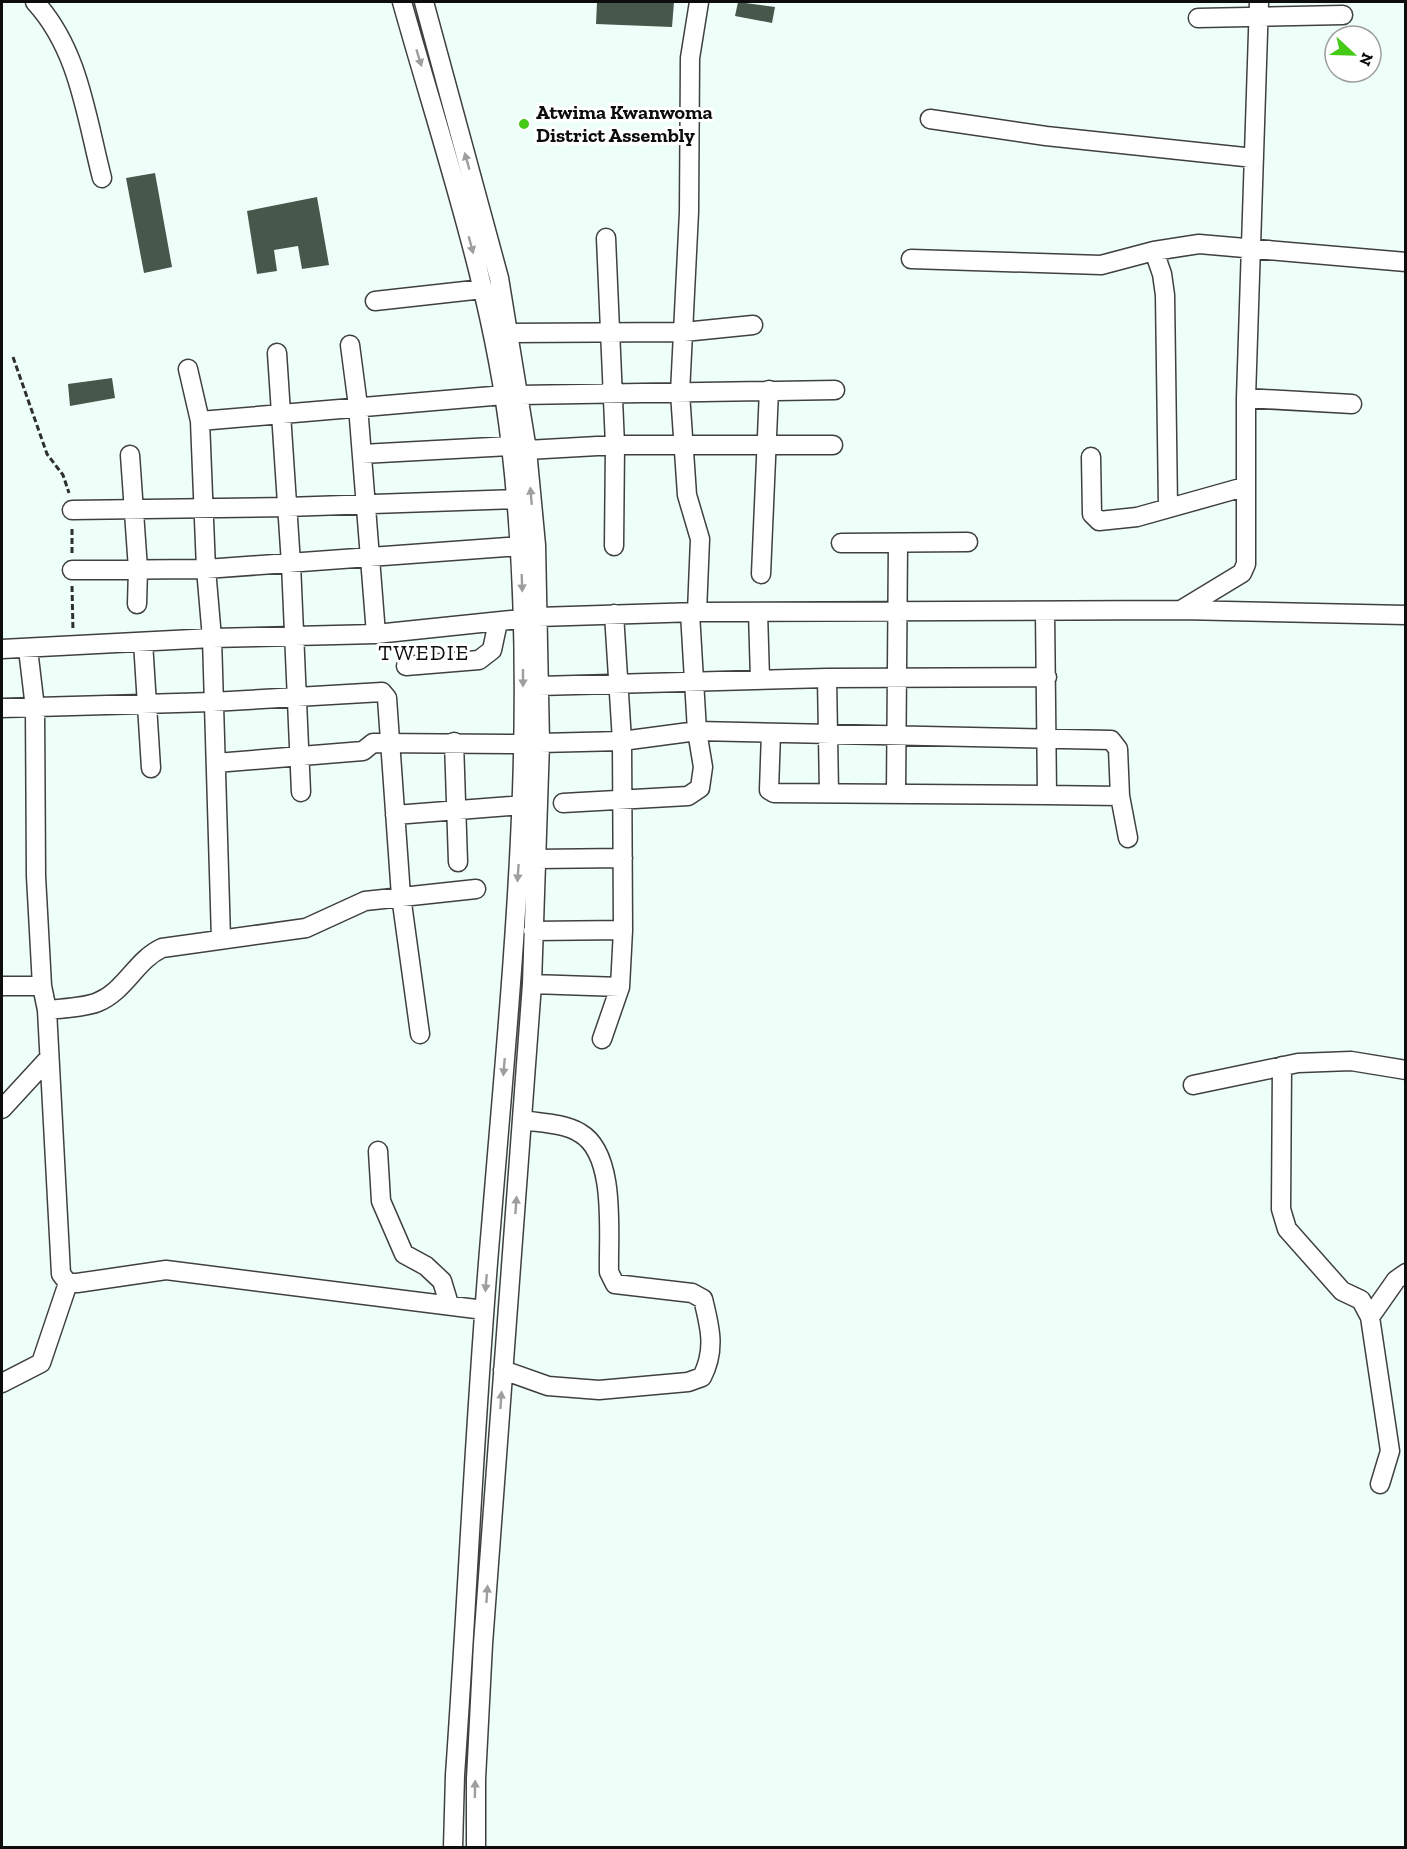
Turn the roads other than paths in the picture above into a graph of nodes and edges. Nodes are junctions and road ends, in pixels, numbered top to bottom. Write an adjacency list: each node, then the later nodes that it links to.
1 (35, 2): 10 (street)
2 (402, 2): 16 (street, one-way to 16)
3 (424, 2): 21 (street, one-way to 3)
4 (699, 2): 20 (street)
5 (1259, 9): 6 (street); 7 (street); 9 (street)
6 (1343, 15)
7 (1198, 18)
8 (930, 119): 9 (street)
9 (1254, 158): 12 (street)
10 (102, 178)
11 (606, 238): 19 (street)
12 (1250, 249): 13 (street); 15 (street); 30 (street)
13 (1154, 251): 14 (street); 47 (street)
14 (911, 259)
15 (1406, 262)
16 (483, 288): 17 (street); 29 (street)
17 (375, 301)
18 (753, 325): 20 (street)
19 (610, 332): 20 (street); 21 (street); 27 (street)
20 (684, 332): 28 (street)
21 (509, 333): 29 (street)
22 (350, 345): 32 (street)
23 (277, 354): 33 (street)
24 (188, 369): 34 (street)
25 (769, 390): 26 (street); 28 (street); 36 (street)
26 (835, 390)
27 (612, 393): 28 (street); 29 (street); 37 (street)
28 (680, 393): 35 (street)
29 (512, 395): 32 (street); 39 (street)
30 (1246, 398): 31 (street); 43 (street)
31 (1352, 404)
32 (358, 406): 33 (street); 40 (street)
33 (282, 413): 34 (street); 46 (street)
34 (200, 421): 48 (street)
35 (683, 444): 36 (street); 37 (street); 67 (street)
36 (766, 444): 38 (street); 61 (street)
37 (615, 445): 39 (street); 55 (street)
38 (833, 445)
39 (519, 448): 40 (street); 44 (street); 70 (street, one-way to 39)
40 (362, 454): 45 (street)
41 (130, 455): 50 (street)
42 (1091, 458): 47 (street)
43 (1244, 487): 47 (street); 63 (street)
44 (516, 499): 45 (street); 54 (street)
45 (366, 505): 46 (street); 56 (street)
46 (287, 507): 48 (street); 57 (street)
47 (1168, 507)
48 (204, 508): 50 (street); 59 (street)
49 (72, 510): 50 (street)
50 (134, 510): 58 (street)
51 (968, 542): 53 (street)
52 (841, 543): 53 (street)
53 (898, 543): 65 (street)
54 (520, 546): 56 (street); 70 (street, one-way to 70)
55 (614, 546)
56 (369, 557): 57 (street); 72 (street)
57 (291, 564): 59 (street); 73 (street)
58 (138, 569): 59 (street); 60 (street); 62 (street)
59 (206, 569): 74 (street)
60 (72, 570)
61 (761, 574)
62 (137, 604)
63 (1181, 610): 66 (street); 69 (street)
64 (758, 612): 65 (street); 67 (street); 82 (street)
65 (898, 612): 66 (street); 81 (street)
66 (1046, 612): 79 (street)
67 (693, 613): 68 (street); 83 (street)
68 (614, 614): 70 (street); 84 (street)
69 (1406, 615)
70 (531, 619): 71 (street); 85 (street); 99 (street, one-way to 99)
71 (498, 622): 72 (street); 78 (street)
72 (376, 634): 73 (street)
73 (294, 635): 74 (street); 86 (street)
74 (212, 638): 75 (street); 87 (street)
75 (143, 642): 77 (street); 88 (street)
76 (2, 649): 77 (street)
77 (28, 649): 90 (street)
78 (406, 666)
79 (1047, 677): 81 (street); 95 (street)
80 (827, 678): 81 (street); 82 (street); 93 (street)
81 (898, 679): 94 (street)
82 (760, 680): 83 (street)
83 (695, 681): 84 (street); 91 (street)
84 (618, 683): 85 (street); 96 (street)
85 (539, 686): 99 (street)
86 (297, 697): 87 (street); 97 (street); 100 (street)
87 (212, 702): 88 (street); 101 (street)
88 (147, 704): 90 (street); 102 (street)
89 (2, 708): 90 (street)
90 (35, 708): 124 (street)
91 (697, 731): 92 (street); 96 (street); 108 (street)
92 (771, 733): 93 (street); 104 (street)
93 (828, 733): 94 (street); 104 (street)
94 (897, 734): 95 (street); 105 (street)
95 (1046, 738): 106 (street); 107 (street)
96 (622, 741): 99 (street); 108 (street)
97 (390, 742): 98 (street); 100 (street); 112 (street)
98 (454, 742): 99 (street); 111 (street)
99 (531, 744): 110 (street); 114 (street)
100 (299, 756): 101 (street); 103 (street)
101 (216, 763): 121 (street)
102 (151, 768)
103 (301, 792)
104 (829, 793): 105 (street)
105 (896, 794): 106 (street)
106 (1047, 795): 107 (street)
107 (1120, 796): 113 (street)
108 (622, 799): 109 (street); 115 (street)
109 (563, 803)
110 (523, 805): 111 (street); 139 (street, one-way to 139)
111 (454, 810): 112 (street); 116 (street)
112 (395, 815): 118 (street)
113 (1128, 838)
114 (536, 858): 115 (street); 120 (street)
115 (623, 858): 119 (street)
116 (458, 862)
117 (476, 889): 118 (street)
118 (401, 896): 121 (street); 127 (street)
119 (623, 930): 120 (street); 125 (street)
120 (533, 931): 122 (street)
121 (221, 939): 126 (street)
122 (532, 984): 125 (street); 134 (street)
123 (2, 986): 124 (street)
124 (42, 986): 126 (street)
125 (620, 987): 128 (street)
126 (47, 1010): 129 (street)
127 (420, 1034)
128 (602, 1039)
129 (48, 1059): 133 (street); 137 (street)
130 (1282, 1066): 131 (street); 132 (street); 140 (street)
131 (1406, 1070)
132 (1193, 1085)
133 (2, 1109)
134 (522, 1120): 141 (street, one-way to 134); 141 (street)
135 (378, 1151): 138 (street)
136 (1406, 1273): 140 (street)
137 (68, 1283): 138 (street); 142 (street)
138 (449, 1304): 139 (street)
139 (484, 1310): 144 (street)
140 (1370, 1317): 143 (street)
141 (503, 1370): 145 (street, one-way to 141)
142 (2, 1383)
143 (1380, 1484)
144 (453, 1848)
145 (476, 1848)

